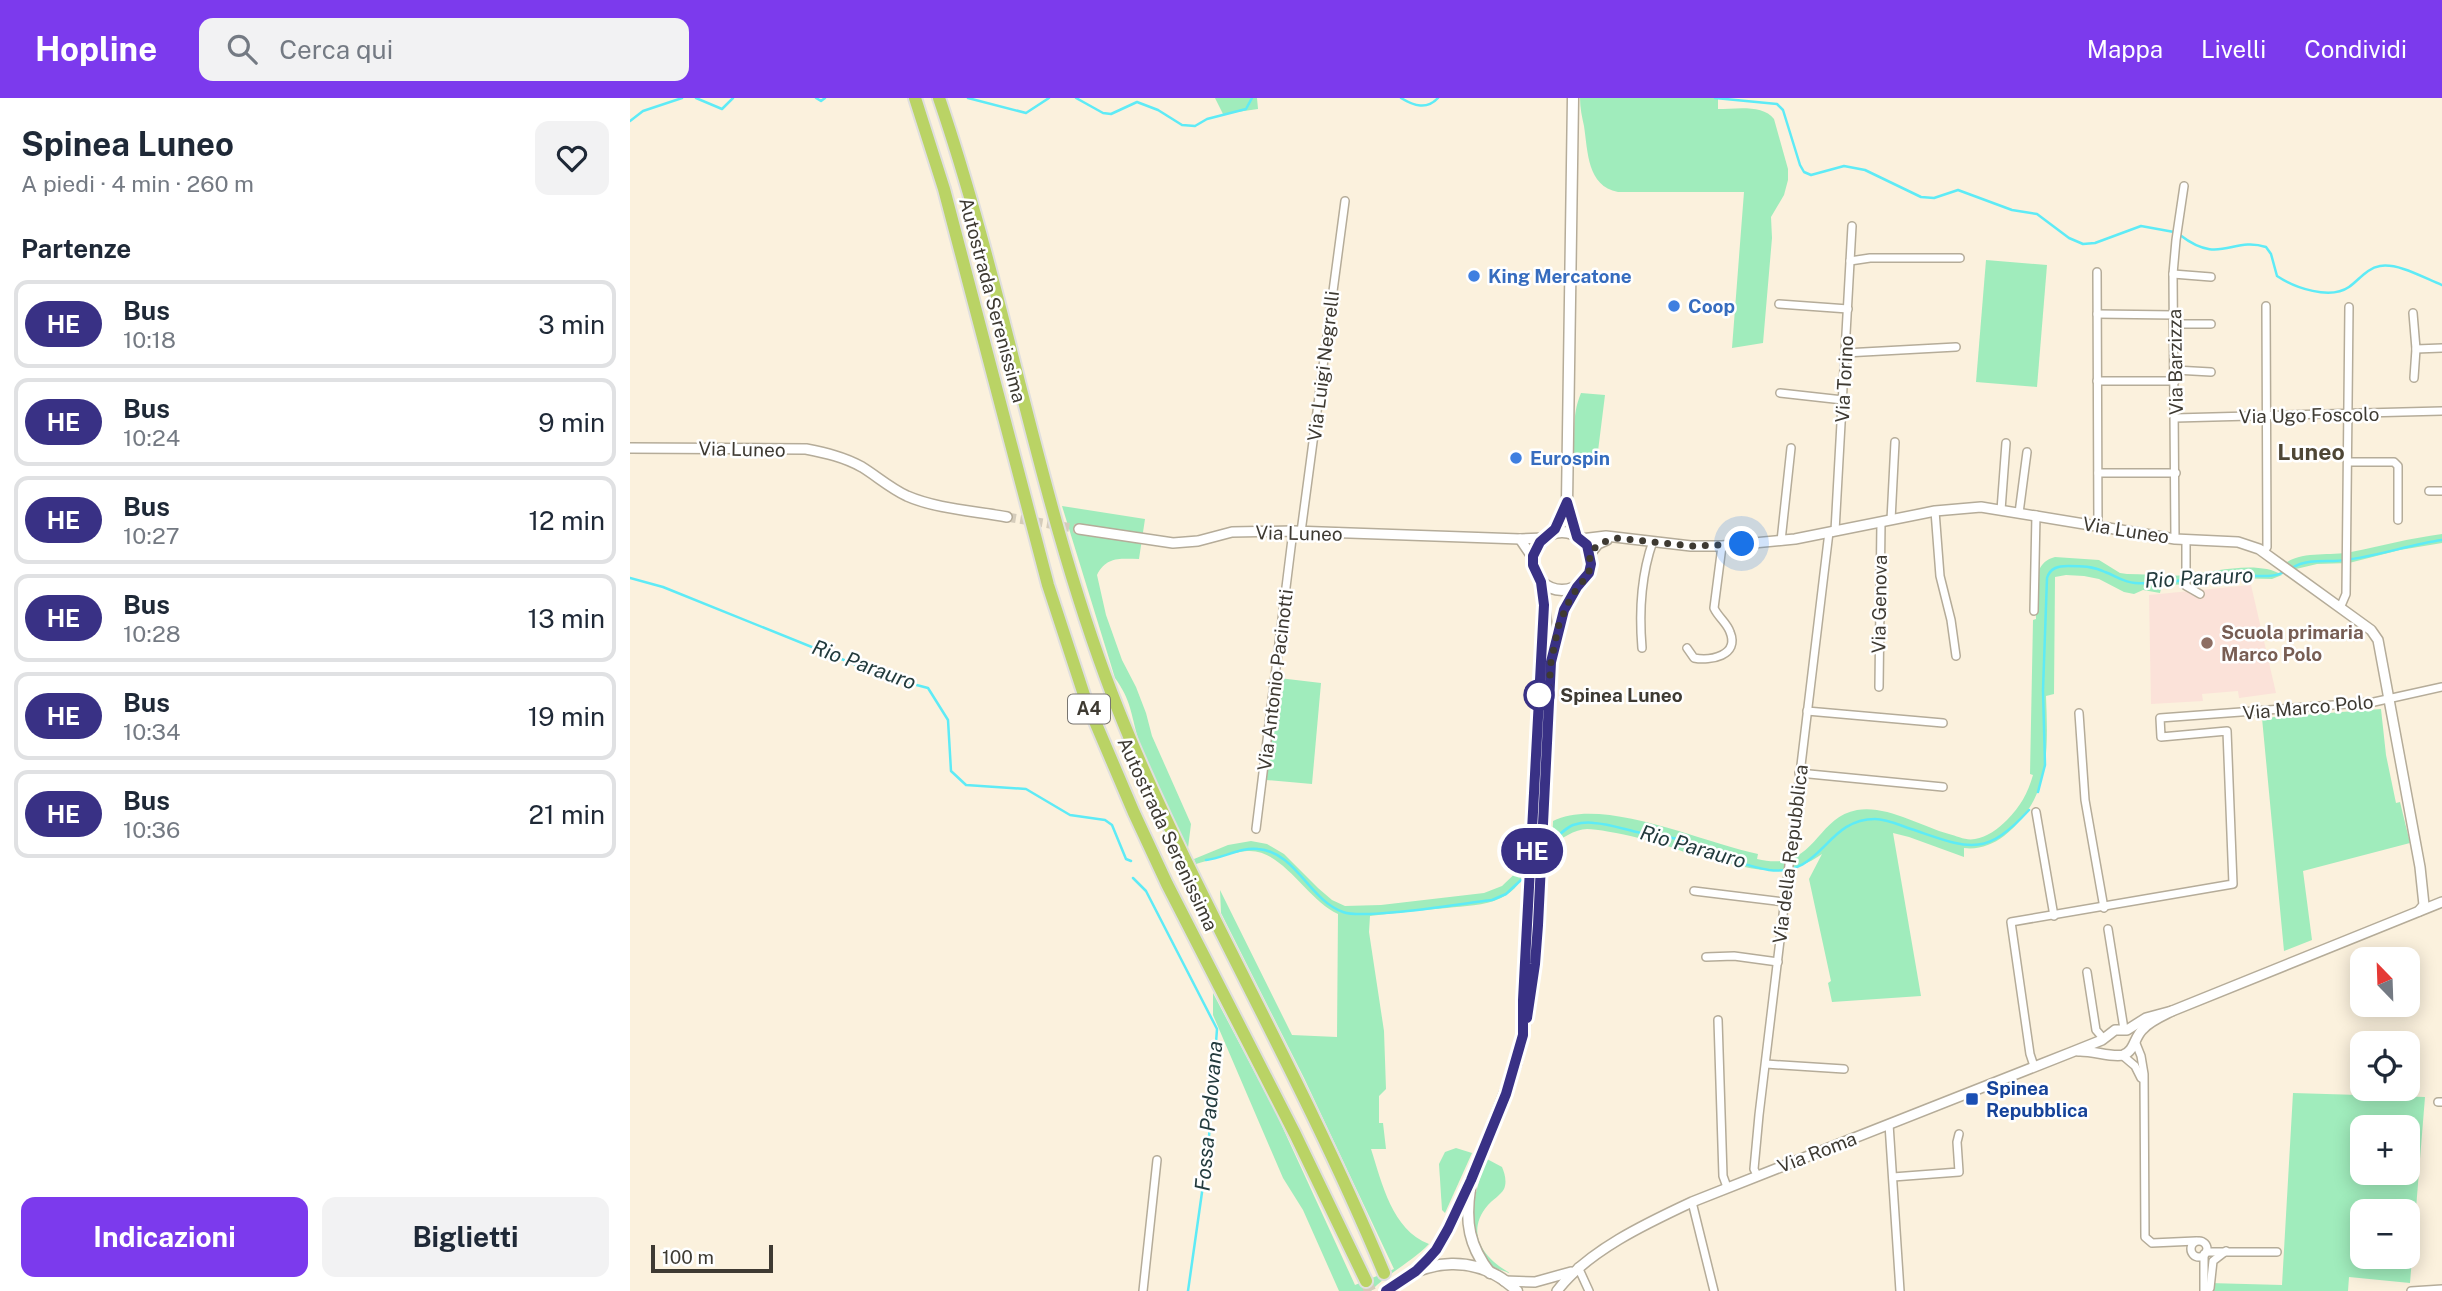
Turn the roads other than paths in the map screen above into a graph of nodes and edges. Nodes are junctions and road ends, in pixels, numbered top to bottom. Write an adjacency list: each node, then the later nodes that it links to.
1 (915, 98): 133 (highway, Autostrada Serenissima / A4)
2 (939, 98): 131 (highway, Autostrada Serenissima / A4)
3 (1573, 98): 46 (main road)
4 (2184, 186): 10 (street, Via Barzizza)
5 (1345, 201): 57 (street, Via Luigi Negrelli)
6 (1852, 226): 8 (street, Via Torino)
7 (1960, 258): 8 (street)
8 (1850, 261): 15 (street, Via Torino)
9 (2097, 271): 17 (street)
10 (2173, 274): 11 (street); 18 (street, Via Barzizza)
11 (2211, 277)
12 (1779, 304): 15 (street)
13 (2266, 306): 34 (street)
14 (2349, 307): 33 (street)
15 (1847, 309): 24 (street, Via Torino)
16 (2413, 313): 23 (street)
17 (2097, 314): 18 (street); 28 (street)
18 (2174, 314): 19 (street, Via Barzizza)
19 (2174, 324): 20 (street); 25 (street, Via Barzizza)
20 (2211, 324)
21 (1956, 348): 24 (street)
22 (2442, 348): 23 (street)
23 (2416, 349): 27 (street)
24 (1845, 353): 31 (street, Via Torino)
25 (2175, 370): 26 (street); 29 (street, Via Barzizza)
26 (2211, 372)
27 (2414, 378)
28 (2097, 381): 29 (street); 42 (street)
29 (2175, 381): 35 (street, Via Barzizza)
30 (1780, 393): 31 (street)
31 (1843, 400): 58 (street, Via Torino)
32 (2442, 411): 33 (street, Via Ugo Foscolo)
33 (2349, 415): 34 (street, Via Ugo Foscolo); 41 (street)
34 (2267, 416): 35 (street, Via Ugo Foscolo); 68 (street)
35 (2175, 418): 43 (street, Via Barzizza)
36 (1895, 442): 52 (street)
37 (2006, 443): 47 (street)
38 (630, 448): 51 (street, Via Luneo)
39 (1791, 448): 66 (street)
40 (2027, 452): 49 (street)
41 (2348, 462): 53 (street); 74 (street)
42 (2098, 472): 43 (street); 55 (street)
43 (2176, 473): 62 (street, Via Barzizza)
44 (2429, 491): 45 (street)
45 (2442, 491)
46 (1567, 502): 59 (main road); 60 (main road)
47 (2001, 510): 48 (street, Via Luneo); 49 (street, Via Luneo)
48 (1935, 511): 52 (street, Via Luneo); 78 (street)
49 (2019, 513): 50 (street, Via Luneo)
50 (2036, 515): 55 (street, Via Luneo); 75 (street)
51 (1007, 517)
52 (1891, 520): 54 (street, Via Luneo)
53 (2398, 520)
54 (1881, 522): 58 (street, Via Luneo); 80 (street, Via Genova)
55 (2098, 526): 62 (street, Via Luneo)
56 (1079, 529): 57 (street, Via Luneo)
57 (1297, 532): 63 (street, Via Luneo); 91 (street, Via Antonio Pacinotti)
58 (1832, 532): 66 (street, Via Luneo); 83 (street, Via della Repubblica)
59 (1548, 536): 60 (main road); 63 (street, Via Luneo); 70 (main road)
60 (1579, 538): 61 (street, Via Luneo); 69 (main road)
61 (1616, 538): 65 (street, Via Luneo); 69 (street)
62 (2175, 538): 64 (street, Via Luneo)
63 (1520, 539): 70 (street)
64 (2186, 540): 68 (street, Via Luneo); 73 (street)
65 (1653, 541): 67 (street, Via Luneo); 76 (street)
66 (1780, 541): 67 (street, Via Luneo)
67 (1722, 546): 77 (street)
68 (2264, 552): 74 (street, Via Luneo)
69 (1590, 554): 72 (main road)
70 (1533, 558): 71 (main road)
71 (1541, 582): 72 (main road); 79 (main road)
72 (1577, 587): 79 (main road)
73 (2200, 594)
74 (2340, 608): 82 (street, Via Luneo)
75 (2034, 611)
76 (1642, 648)
77 (1687, 648)
78 (1956, 656)
79 (1551, 662): 122 (main road)
80 (1878, 687)
81 (2442, 687): 82 (street, Via Marco Polo)
82 (2390, 699): 85 (street, Via Marco Polo); 92 (street, Via Luneo)
83 (1807, 710): 86 (street); 88 (street, Via della Repubblica)
84 (2079, 713): 96 (street)
85 (2227, 714): 87 (street, Via Marco Polo); 87 (street, Via Marco Polo)
86 (1943, 723)
87 (2227, 731): 96 (street, Via Marco Polo)
88 (1799, 773): 89 (street); 94 (street, Via della Repubblica)
89 (1943, 787)
90 (2036, 812): 98 (street)
91 (1256, 829)
92 (2420, 867): 95 (street, Via Luneo); 97 (street, Via Luneo)
93 (1694, 891): 94 (street)
94 (1784, 902): 101 (street, Via della Repubblica)
95 (2438, 903): 97 (street, Via Roma)
96 (2104, 908): 98 (street)
97 (2419, 911): 103 (street, Via Roma)
98 (2054, 916): 114 (street)
99 (2108, 929): 105 (street)
100 (1706, 957): 101 (street)
101 (1778, 962): 113 (street, Via della Repubblica)
102 (2087, 972): 106 (street)
103 (2172, 1011): 105 (street, Via Roma); 107 (street, Via Roma)
104 (1718, 1020): 123 (street)
105 (2125, 1029): 106 (street, Via Roma); 107 (street)
106 (2103, 1039): 108 (street, Via Roma); 109 (street)
107 (2135, 1040): 110 (street, Via Roma); 111 (street)
108 (2072, 1052): 109 (street, Via Roma); 114 (street, Via Roma)
109 (2108, 1054): 110 (street, Via Roma)
110 (2122, 1055): 112 (street)
111 (2141, 1056): 112 (street); 116 (street)
112 (2131, 1062): 116 (street)
113 (1766, 1064): 115 (street); 120 (street, Via della Repubblica)
114 (2034, 1066): 117 (street, Via Roma)
115 (1844, 1069)
116 (2144, 1085): 125 (street)
117 (1889, 1124): 120 (street, Via Roma); 121 (street)
118 (1959, 1134): 121 (street)
119 (1157, 1160): 136 (street)
120 (1757, 1175): 123 (street, Via Roma)
121 (1893, 1177): 142 (street)
122 (1471, 1180): 130 (main road); 132 (main road)
123 (1727, 1187): 124 (street, Via Roma)
124 (1692, 1202): 129 (street, Via Roma); 141 (street)
125 (2179, 1243): 127 (street); 127 (street)
126 (2222, 1250): 127 (street); 128 (street); 143 (street)
127 (2201, 1252): 143 (street)
128 (2277, 1252)
129 (1575, 1270): 134 (street); 139 (street); 140 (street)
130 (1416, 1271): 132 (main road); 137 (main road)
131 (1384, 1273)
132 (1490, 1273): 134 (main road)
133 (1366, 1281)
134 (1504, 1281): 138 (main road)
135 (2442, 1289): 144 (street)
136 (1143, 1291)
137 (1386, 1291)
138 (1517, 1291)
139 (1557, 1291)
140 (1589, 1291)
141 (1714, 1291)
142 (1900, 1291)
143 (2206, 1291)
144 (2411, 1291)

